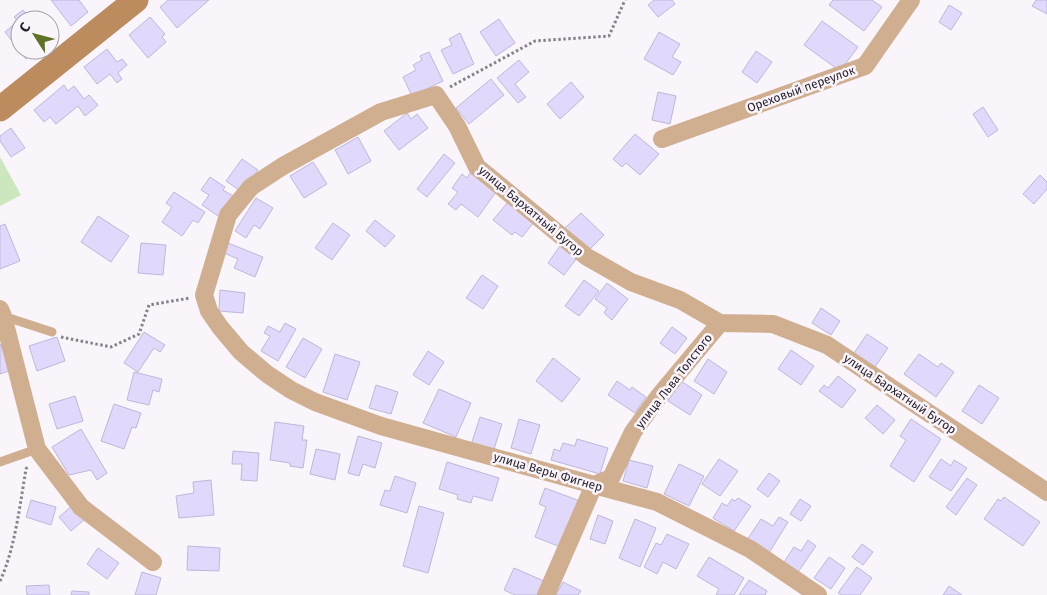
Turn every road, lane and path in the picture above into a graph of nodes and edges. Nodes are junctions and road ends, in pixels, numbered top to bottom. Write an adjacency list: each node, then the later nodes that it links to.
1 (136, 0): 5 (street)
2 (624, 0): 4 (path)
3 (911, 0): 6 (street, Ореховый переулок)
4 (436, 95): 7 (street); 9 (street, улица Бархатный Бугор)
5 (0, 109)
6 (662, 139)
7 (204, 296): 11 (path); 14 (street, улица Веры Фигнер)
8 (1, 312): 10 (lane); 12 (street)
9 (720, 322): 14 (street, улица Льва Толстого); 15 (street, улица Бархатный Бугор)
10 (52, 332)
11 (63, 339)
12 (37, 449): 13 (lane); 16 (street); 17 (path)
13 (0, 462)
14 (594, 486): 18 (street); 19 (street, улица Веры Фигнер)
15 (1047, 492)
16 (152, 562)
17 (0, 581)
18 (546, 595)
19 (818, 595)

